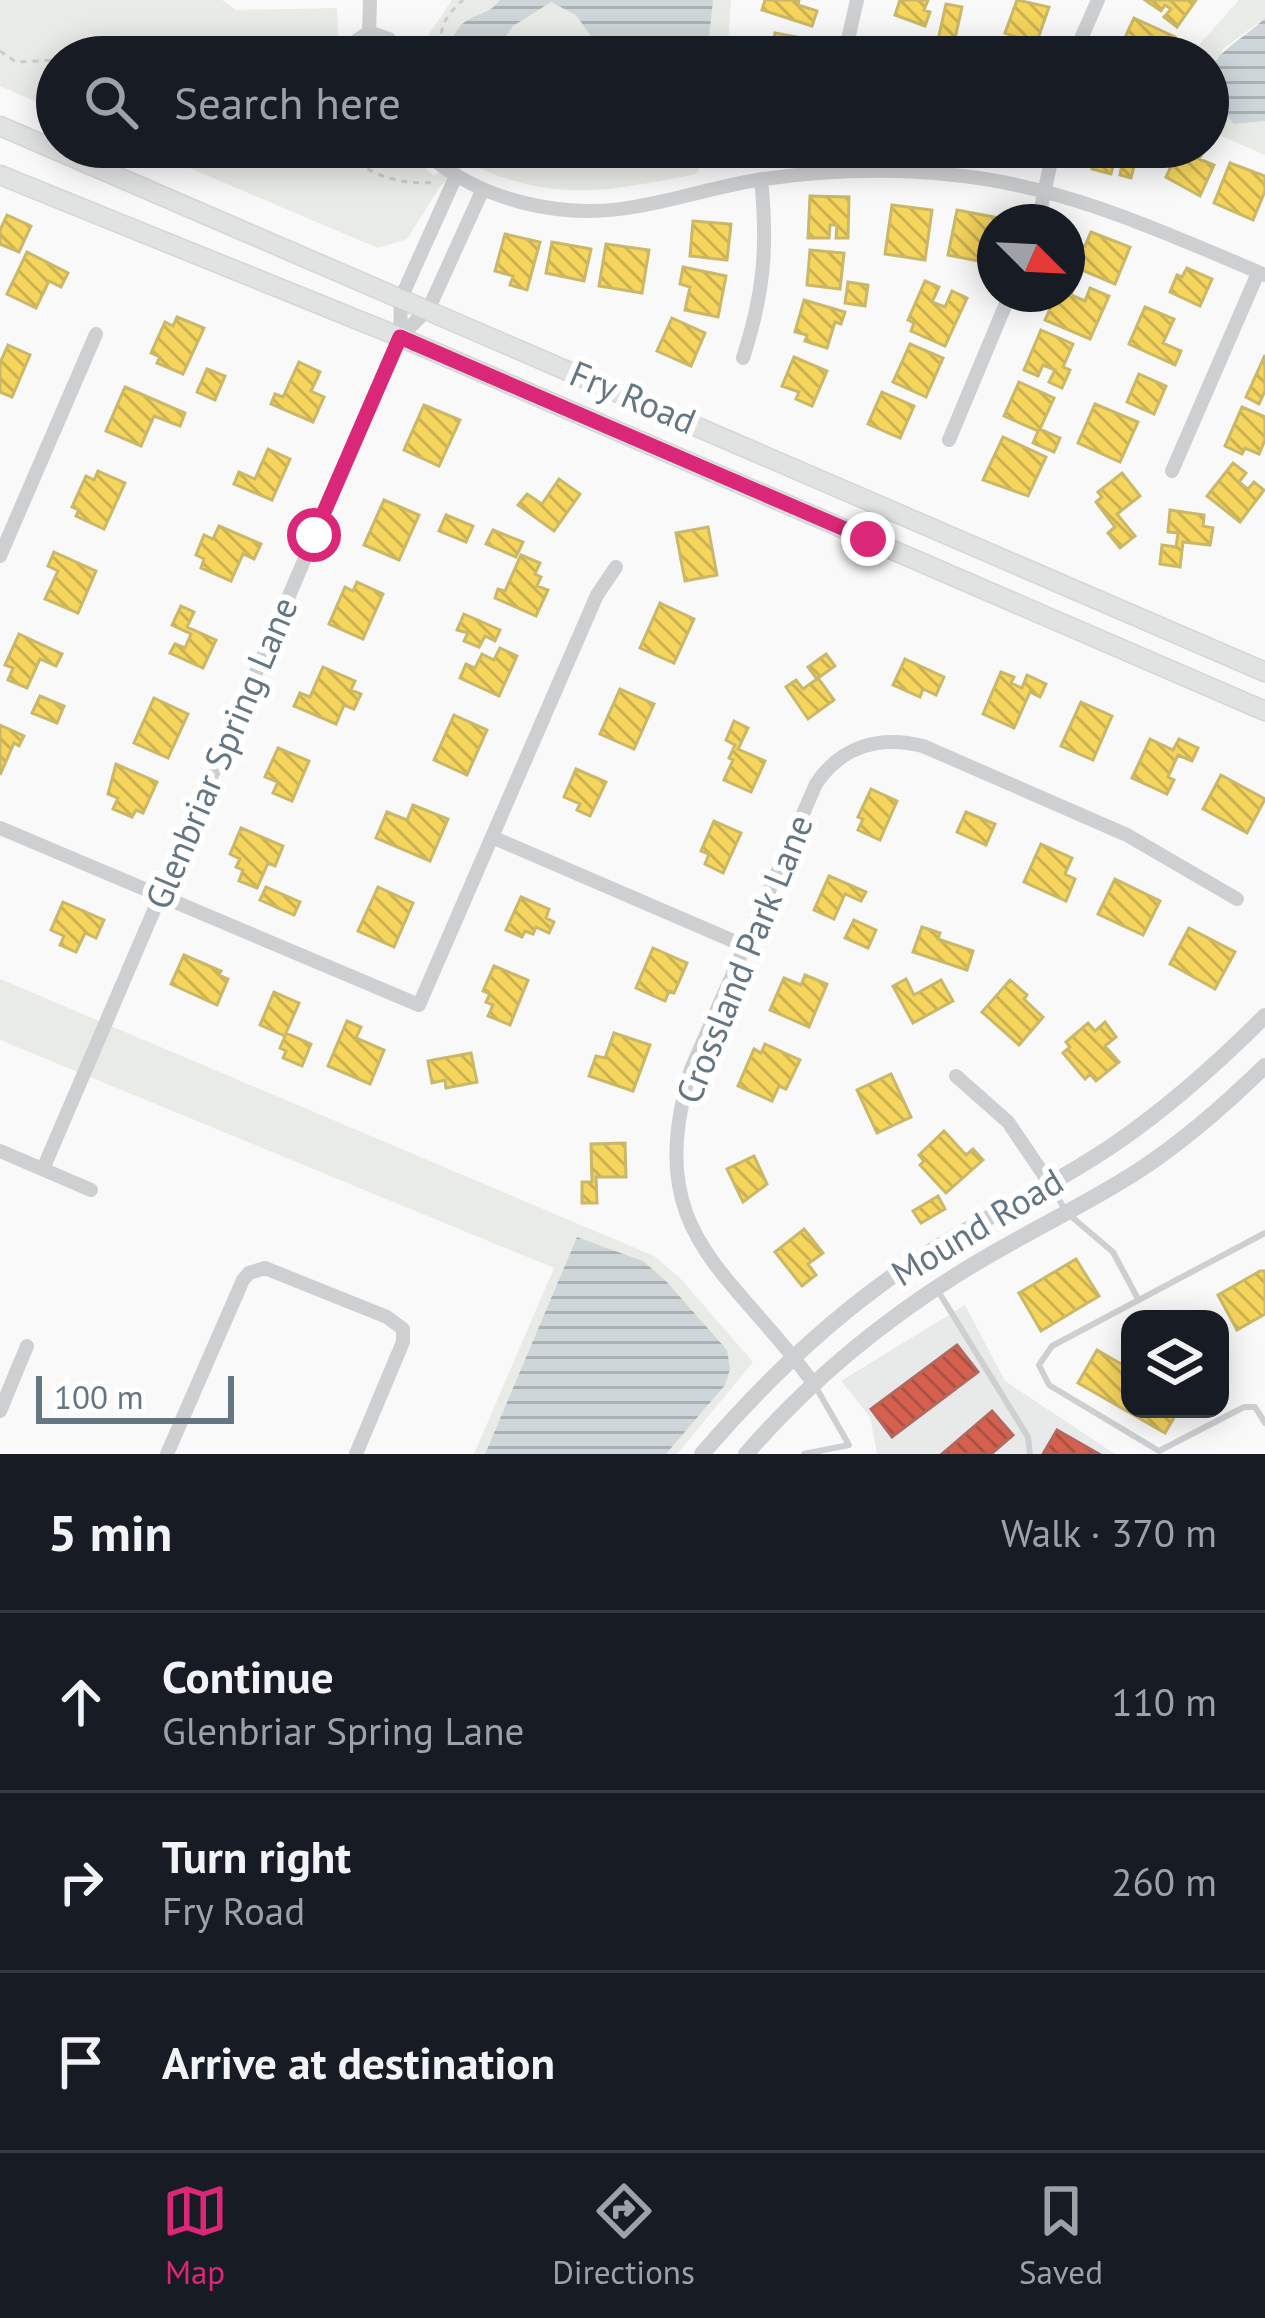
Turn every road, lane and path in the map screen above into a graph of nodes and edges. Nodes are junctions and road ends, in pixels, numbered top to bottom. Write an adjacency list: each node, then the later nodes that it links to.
1 (370, 0): 5 (street)
2 (463, 0): 8 (path)
3 (857, 0): 9 (street)
4 (1098, 0): 10 (street)
5 (369, 32): 6 (street); 7 (street)
6 (363, 36)
7 (383, 36)
8 (442, 36)
9 (849, 36)
10 (1082, 36)
11 (0, 51): 12 (path)
12 (36, 61)
13 (0, 126): 14 (main road, Fry Road)
14 (36, 141)
15 (98, 168): 28 (main road, Fry Road)
16 (364, 168): 22 (path)
17 (445, 168): 22 (street)
18 (458, 168): 22 (path)
19 (1050, 168): 25 (street)
20 (839, 170): 23 (street); 25 (street)
21 (0, 175): 32 (main road, Fry Road)
22 (454, 175): 24 (street); 28 (street)
23 (761, 179): 24 (street); 33 (street)
24 (483, 189): 29 (street)
25 (1046, 192): 26 (street); 27 (street)
26 (1042, 204)
27 (1262, 274): 35 (street)
28 (401, 298): 29 (main road, Fry Road); 32 (street)
29 (429, 308): 32 (street); 36 (main road, Fry Road)
30 (1002, 312): 34 (street)
31 (96, 334): 38 (street)
32 (400, 337): 37 (main road, Fry Road); 44 (street, Glenbriar Spring Lane)
33 (742, 358)
34 (949, 440)
35 (1172, 471)
36 (882, 506): 37 (main road); 40 (main road, Fry Road)
37 (868, 539): 41 (main road, Fry Road)
38 (0, 556)
39 (616, 567): 43 (street)
40 (1265, 672)
41 (1265, 711)
42 (0, 828): 44 (street)
43 (492, 837): 44 (street); 46 (street)
44 (159, 895): 51 (street, Glenbriar Spring Lane)
45 (1237, 898): 46 (street, Crossland Park Lane)
46 (746, 946): 59 (street, Crossland Park Lane)
47 (1265, 1016): 52 (street, Mound Road)
48 (1265, 1066): 54 (street, Mound Road)
49 (956, 1076): 52 (street)
50 (0, 1151): 51 (street)
51 (44, 1169): 53 (street)
52 (1050, 1184): 54 (lane); 59 (street, Mound Road)
53 (91, 1190)
54 (1066, 1212): 56 (street, Mound Road); 57 (lane)
55 (1265, 1232): 57 (lane)
56 (937, 1288): 60 (street, Mound Road); 68 (lane)
57 (1138, 1299): 62 (lane)
58 (27, 1346): 61 (street)
59 (793, 1354): 60 (street, Crossland Park Lane); 65 (street, Mound Road)
60 (813, 1383): 66 (street, Mound Road); 67 (lane)
61 (0, 1411)
62 (1265, 1423)
63 (167, 1454): 64 (street)
64 (356, 1454)
65 (702, 1454)
66 (746, 1454)
67 (804, 1454)
68 (1030, 1454)

